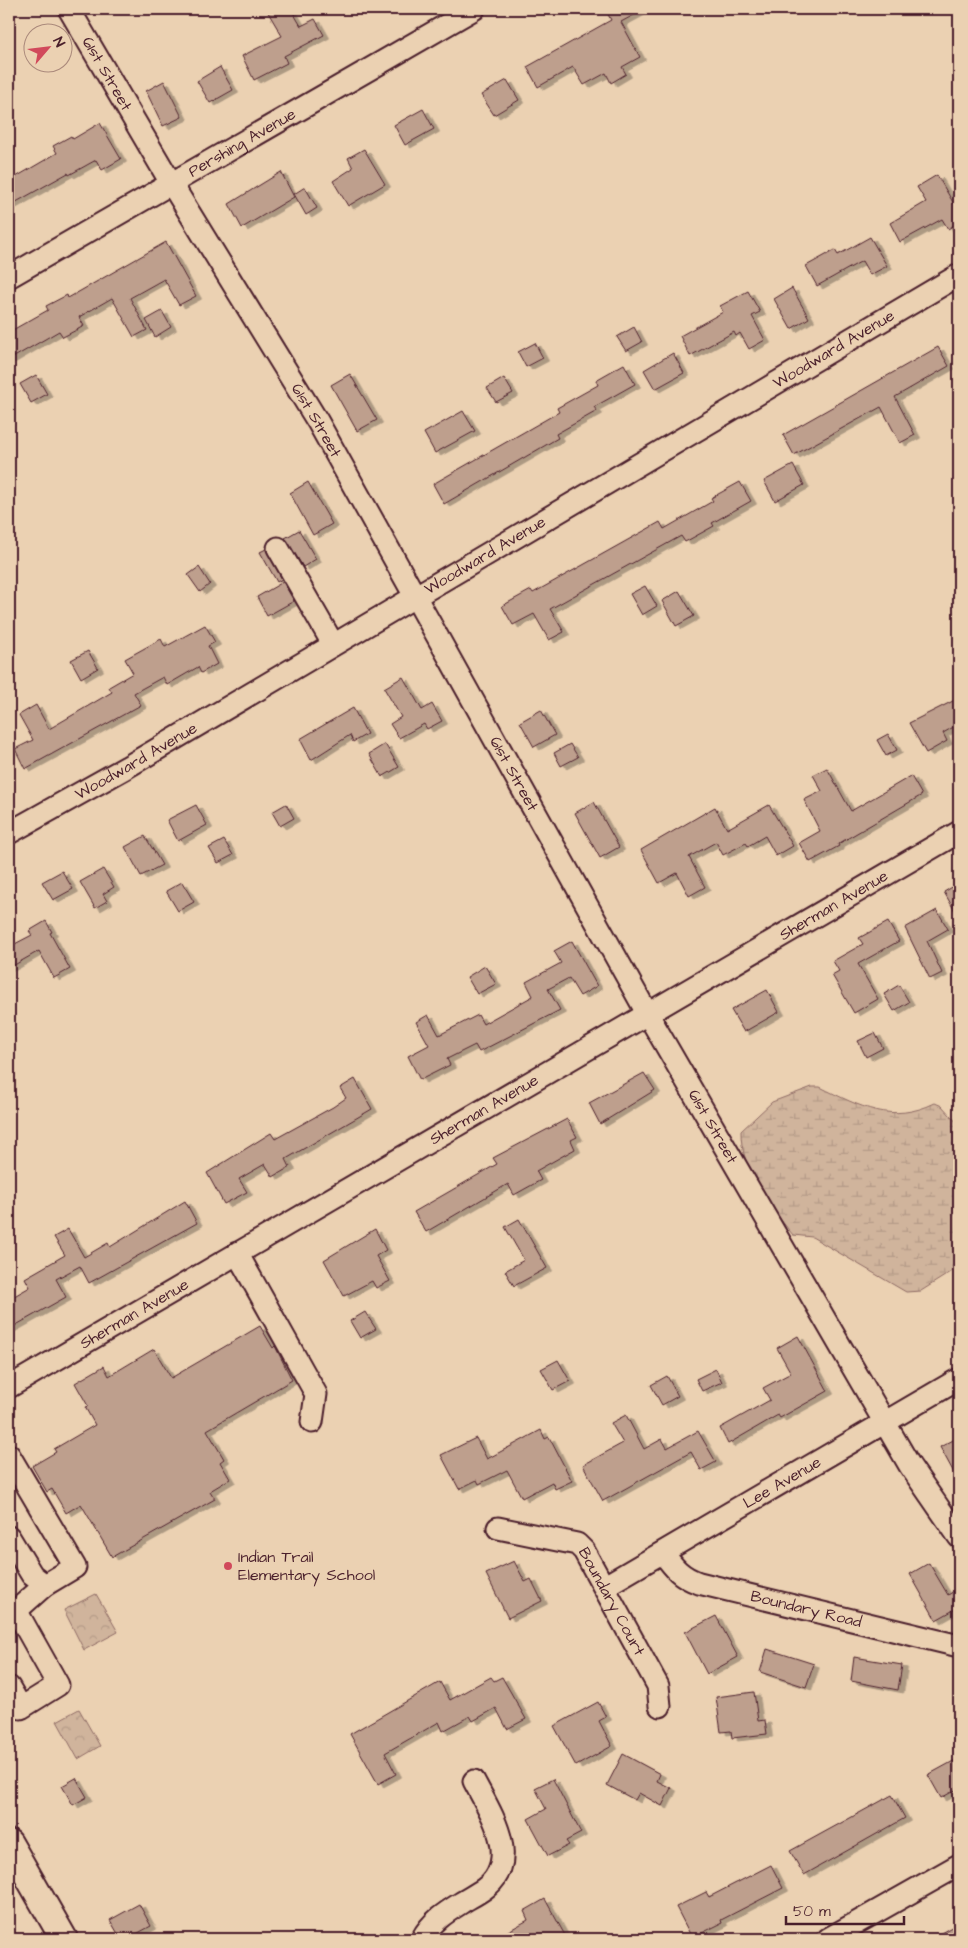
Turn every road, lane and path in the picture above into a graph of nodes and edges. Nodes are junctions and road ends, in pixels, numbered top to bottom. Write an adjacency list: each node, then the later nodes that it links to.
1 (69, 9): 3 (street, 61st Street)
2 (474, 9): 3 (street, Pershing Avenue)
3 (170, 183): 5 (street, Pershing Avenue); 7 (street, 61st Street)
4 (959, 275): 7 (street, Woodward Avenue)
5 (9, 277)
6 (278, 548): 8 (street)
7 (413, 596): 8 (street, Woodward Avenue); 11 (street, 61st Street)
8 (333, 644): 10 (street, Woodward Avenue)
9 (959, 832): 11 (street, Sherman Avenue)
10 (9, 833)
11 (647, 1013): 12 (street, Sherman Avenue); 16 (street, 61st Street)
12 (237, 1253): 14 (street, Sherman Avenue); 15 (street)
13 (959, 1379): 16 (street, Lee Avenue)
14 (9, 1387)
15 (312, 1422)
16 (884, 1422): 20 (street, 61st Street); 21 (street, Lee Avenue)
17 (9, 1455): 22 (street)
18 (498, 1528): 23 (street, Boundary Court)
19 (9, 1537): 22 (street)
20 (959, 1538)
21 (663, 1553): 23 (street, Lee Avenue); 25 (street, Boundary Road)
22 (45, 1585): 24 (street)
23 (604, 1586): 27 (street, Boundary Court)
24 (13, 1614): 26 (street)
25 (959, 1646)
26 (9, 1687)
27 (660, 1706)
28 (474, 1781): 32 (street)
29 (9, 1843): 31 (main road)
30 (959, 1865): 33 (street)
31 (64, 1939)
32 (422, 1939)
33 (828, 1939)

